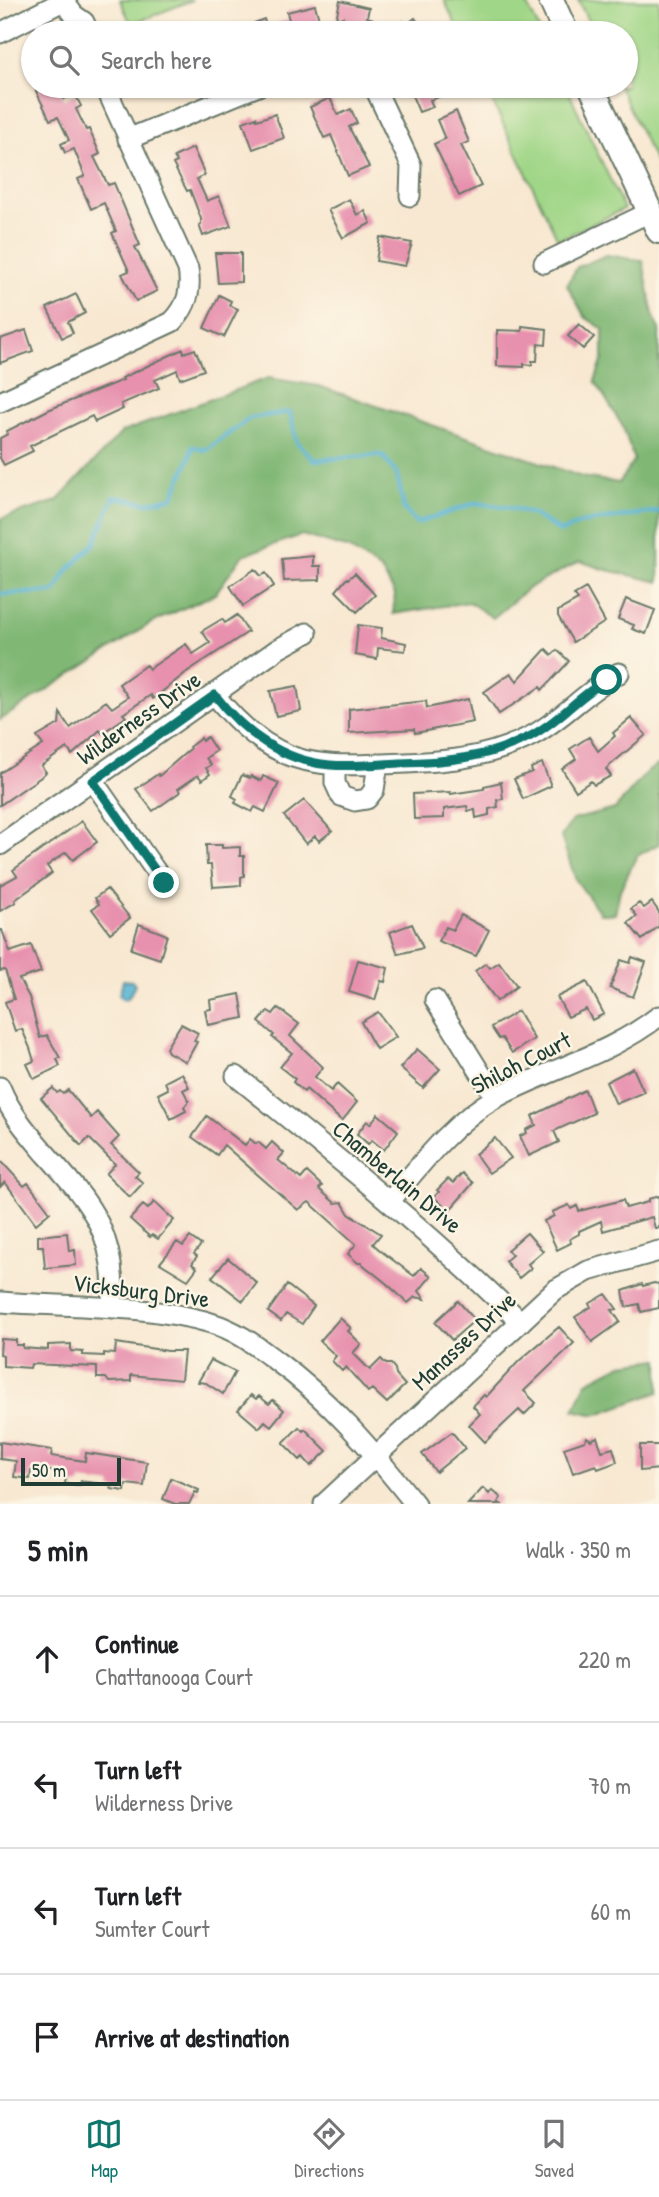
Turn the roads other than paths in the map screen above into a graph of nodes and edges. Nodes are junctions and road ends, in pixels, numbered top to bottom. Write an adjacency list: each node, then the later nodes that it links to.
1 (551, 0): 5 (main road)
2 (68, 10): 3 (street); 4 (street)
3 (35, 21)
4 (83, 21)
5 (561, 21)
6 (21, 26): 7 (street)
7 (0, 33)
8 (110, 98): 12 (street)
9 (229, 98): 12 (street)
10 (380, 98): 13 (street)
11 (597, 98): 14 (main road)
12 (128, 139): 16 (street)
13 (410, 196)
14 (655, 222): 15 (street)
15 (544, 263)
16 (0, 402)
17 (307, 633): 19 (street, Wilderness Drive)
18 (619, 673): 20 (street)
19 (215, 695): 21 (street); 22 (street, Wilderness Drive)
20 (378, 764): 21 (street); 21 (street)
21 (335, 765)
22 (93, 781): 23 (street, Wilderness Drive); 24 (street)
23 (0, 845)
24 (164, 883)
25 (435, 1000): 29 (street)
26 (659, 1016): 29 (street, Shiloh Court)
27 (236, 1076): 30 (street, Chamberlain Drive)
28 (0, 1087): 33 (street)
29 (496, 1098): 30 (street, Shiloh Court)
30 (390, 1201): 34 (street, Chamberlain Drive)
31 (659, 1251): 34 (street, Manasses Drive)
32 (0, 1302): 33 (street, Vicksburg Drive)
33 (112, 1308): 35 (street, Vicksburg Drive)
34 (520, 1322): 35 (street, Manasses Drive)
35 (377, 1455): 36 (street, Manasses Drive); 37 (street, Vicksburg Drive)
36 (324, 1504)
37 (415, 1504)

